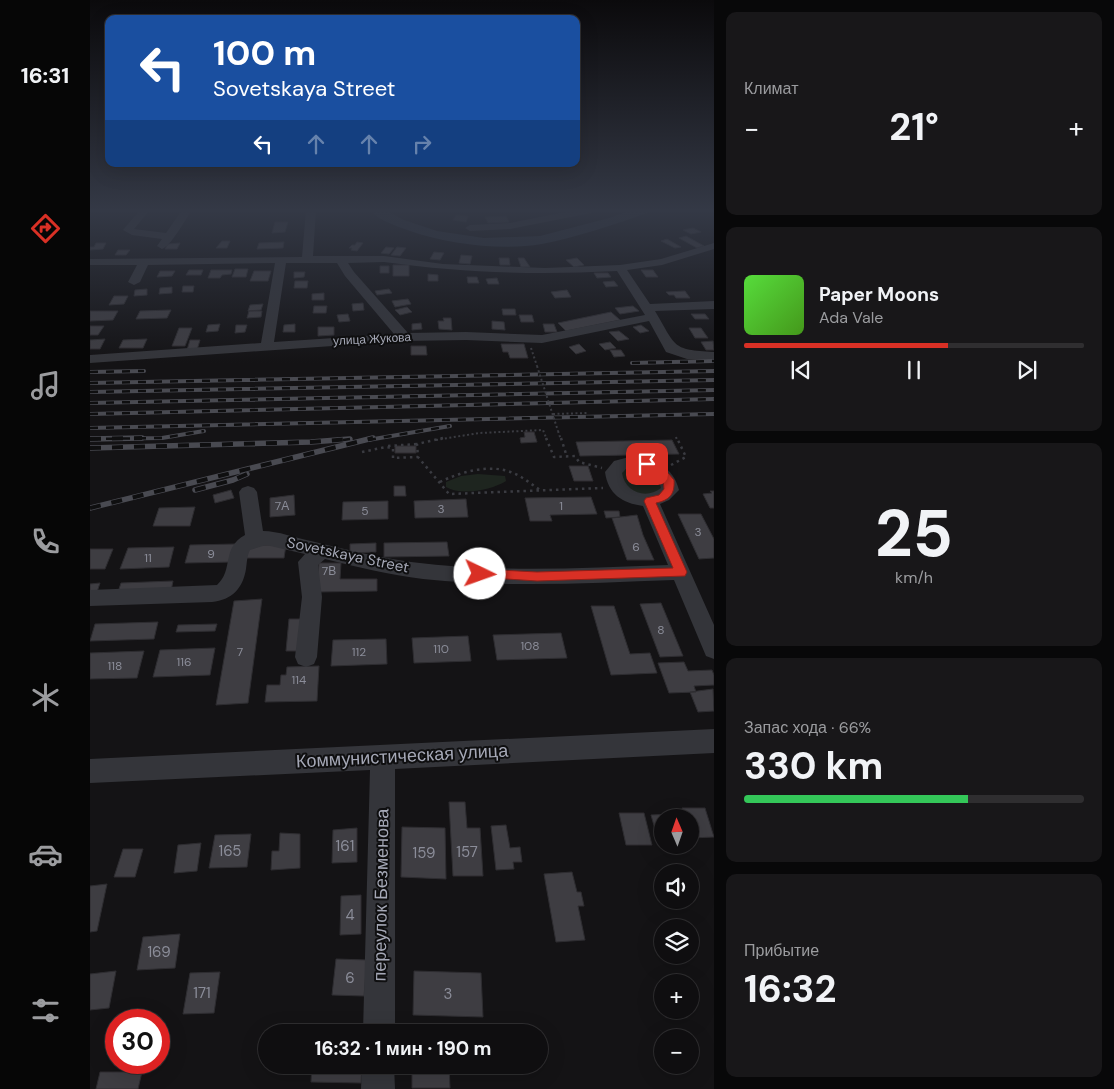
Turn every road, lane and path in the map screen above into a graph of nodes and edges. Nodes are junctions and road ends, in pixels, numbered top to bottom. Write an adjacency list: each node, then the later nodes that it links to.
1 (149, 261): 2 (street); 7 (street); 10 (street)
2 (164, 261)
3 (281, 261): 17 (street)
4 (341, 261): 16 (street)
5 (397, 261): 9 (street)
6 (666, 261): 8 (street)
7 (90, 262)
8 (620, 268): 9 (street); 15 (street)
9 (568, 270): 11 (street)
10 (134, 282)
11 (576, 283)
12 (714, 297): 14 (street)
13 (714, 305): 14 (street, улица Жукова)
14 (696, 306): 15 (street, улица Жукова)
15 (649, 313): 16 (street, улица Жукова); 19 (street)
16 (404, 337): 17 (street, улица Жукова)
17 (267, 346): 20 (street, улица Жукова)
18 (537, 347): 22 (path, bridge)
19 (714, 356)
20 (90, 359)
21 (587, 413): 22 (path)
22 (552, 414): 28 (path, bridge)
23 (676, 437): 29 (path)
24 (416, 446): 25 (path); 27 (path); 28 (path)
25 (386, 447): 26 (path); 27 (path)
26 (362, 452)
27 (418, 457): 31 (path)
28 (567, 457): 30 (path)
29 (660, 471): 30 (street); 34 (street)
30 (615, 480): 32 (path); 34 (street)
31 (440, 482): 32 (path); 32 (path)
32 (540, 490)
33 (248, 492): 35 (street)
34 (650, 501): 37 (street)
35 (255, 538): 36 (street, Sovetskaya Street); 38 (street)
36 (324, 550): 37 (street, Sovetskaya Street); 40 (street)
37 (681, 572): 39 (street)
38 (90, 598)
39 (714, 649)
40 (306, 656)
41 (714, 741): 42 (street, Коммунистическая улица)
42 (383, 757): 43 (street, Коммунистическая улица); 44 (street, переулок Безменова)
43 (90, 771)
44 (379, 1024)
45 (378, 1074): 46 (street)
46 (378, 1089)

